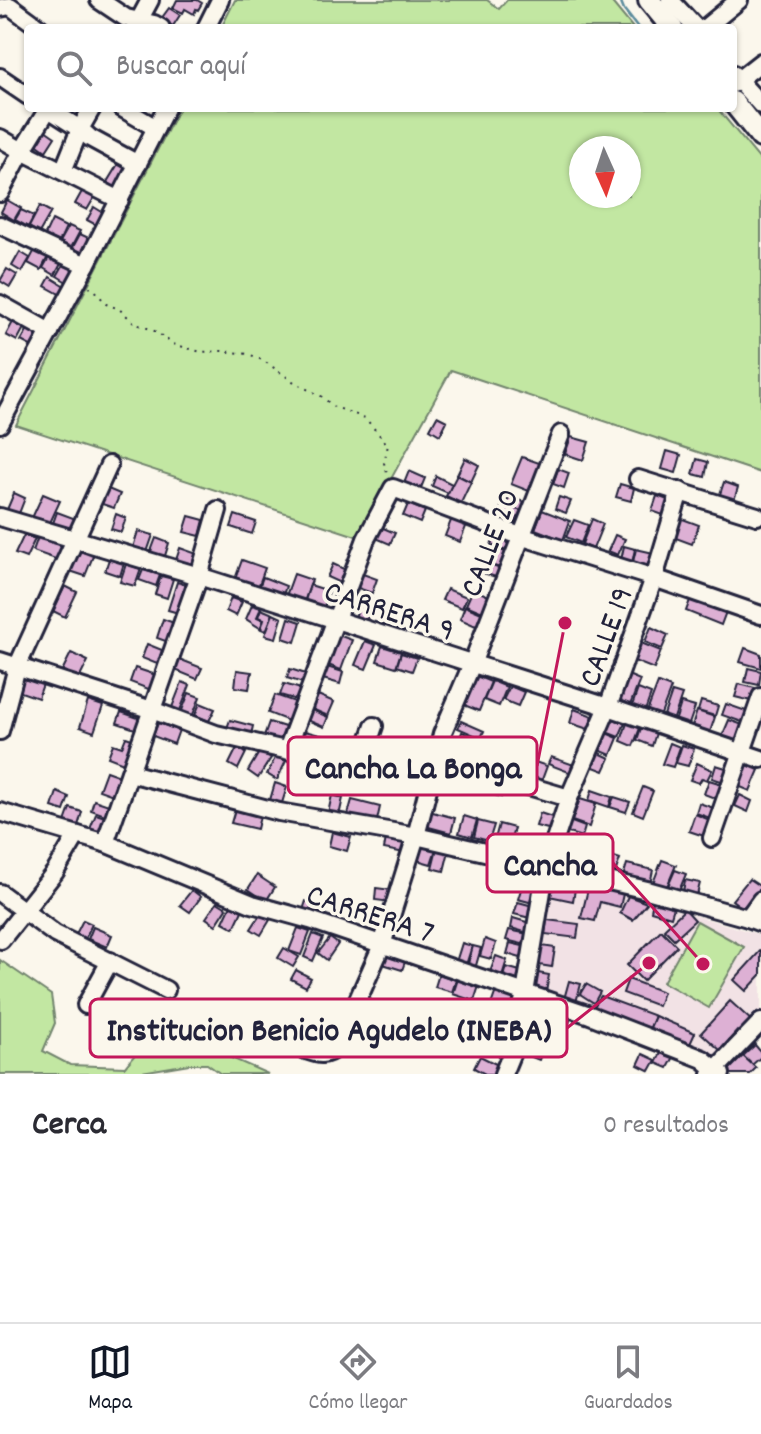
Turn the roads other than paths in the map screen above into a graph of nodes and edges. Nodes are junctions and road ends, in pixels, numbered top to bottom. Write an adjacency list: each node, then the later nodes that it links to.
1 (99, 0): 9 (street)
2 (150, 0): 9 (street)
3 (649, 0): 11 (main road)
4 (670, 0): 12 (street)
5 (739, 0): 13 (street)
6 (214, 2): 10 (street)
7 (0, 8): 8 (street)
8 (35, 24)
9 (137, 24)
10 (207, 24)
11 (669, 24)
12 (692, 24)
13 (710, 24)
14 (761, 62): 16 (street)
15 (0, 77): 18 (street)
16 (737, 78)
17 (737, 81): 19 (street)
18 (24, 93)
19 (761, 105)
20 (737, 107): 28 (main road)
21 (45, 112): 30 (street)
22 (52, 112): 27 (street)
23 (90, 112): 27 (street)
24 (129, 112): 26 (street)
25 (164, 112): 26 (street)
26 (156, 128): 31 (street)
27 (80, 129): 31 (street); 32 (street)
28 (761, 137)
29 (0, 138): 30 (street)
30 (22, 151): 32 (street); 33 (street)
31 (138, 164): 34 (street)
32 (63, 171): 34 (street)
33 (0, 193)
34 (120, 200): 36 (street)
35 (0, 225): 36 (street)
36 (86, 265): 38 (street)
37 (0, 304): 38 (street)
38 (50, 332): 39 (street)
39 (6, 400): 40 (street)
40 (0, 424)
41 (561, 434): 48 (street, CALLE 20)
42 (109, 465): 49 (street)
43 (638, 479): 44 (street)
44 (680, 491): 46 (street); 51 (street, CALLE 19)
45 (218, 510): 50 (street)
46 (757, 516)
47 (0, 517): 49 (street, CARRERA 9)
48 (520, 536): 51 (street); 53 (street); 55 (street, CALLE 20)
49 (75, 540): 50 (street, CARRERA 9); 56 (street)
50 (199, 576): 53 (street, CARRERA 9); 59 (street)
51 (654, 578): 52 (street); 58 (street, CALLE 19)
52 (761, 615)
53 (336, 621): 55 (street, CARRERA 9); 62 (street)
54 (0, 661): 56 (street)
55 (472, 664): 58 (street, CARRERA 9); 68 (street, CALLE 20)
56 (17, 667): 59 (street); 61 (street)
57 (761, 697): 63 (street)
58 (608, 707): 63 (street, CARRERA 9); 69 (street, CALLE 19)
59 (152, 710): 62 (street); 66 (street)
60 (374, 726): 65 (street)
61 (0, 731)
62 (287, 750): 65 (street)
63 (741, 753): 64 (street, CARRERA 9); 73 (street)
64 (761, 759)
65 (360, 767): 68 (street)
66 (130, 773): 72 (street); 74 (street)
67 (485, 773): 69 (street)
68 (428, 783): 72 (street, CALLE 20)
69 (569, 798): 75 (street, CALLE 19)
70 (0, 812): 71 (street, CARRERA 7)
71 (77, 835): 74 (street, CARRERA 7); 78 (street)
72 (416, 836): 75 (street); 81 (street, CALLE 20)
73 (712, 838)
74 (105, 843): 81 (street, CARRERA 7)
75 (546, 867): 79 (street); 84 (street, CALLE 19)
76 (0, 893): 78 (street)
77 (761, 900): 79 (street)
78 (24, 912): 80 (street); 82 (street)
79 (755, 921)
80 (1, 940)
81 (382, 945): 84 (street, CARRERA 7); 87 (street, CALLE 20)
82 (110, 961): 83 (street); 85 (street)
83 (166, 990)
84 (525, 993): 88 (street, CARRERA 7); 89 (street, CALLE 19)
85 (86, 1005)
86 (761, 1022): 88 (street)
87 (278, 1047)
88 (716, 1072)
89 (503, 1074)

